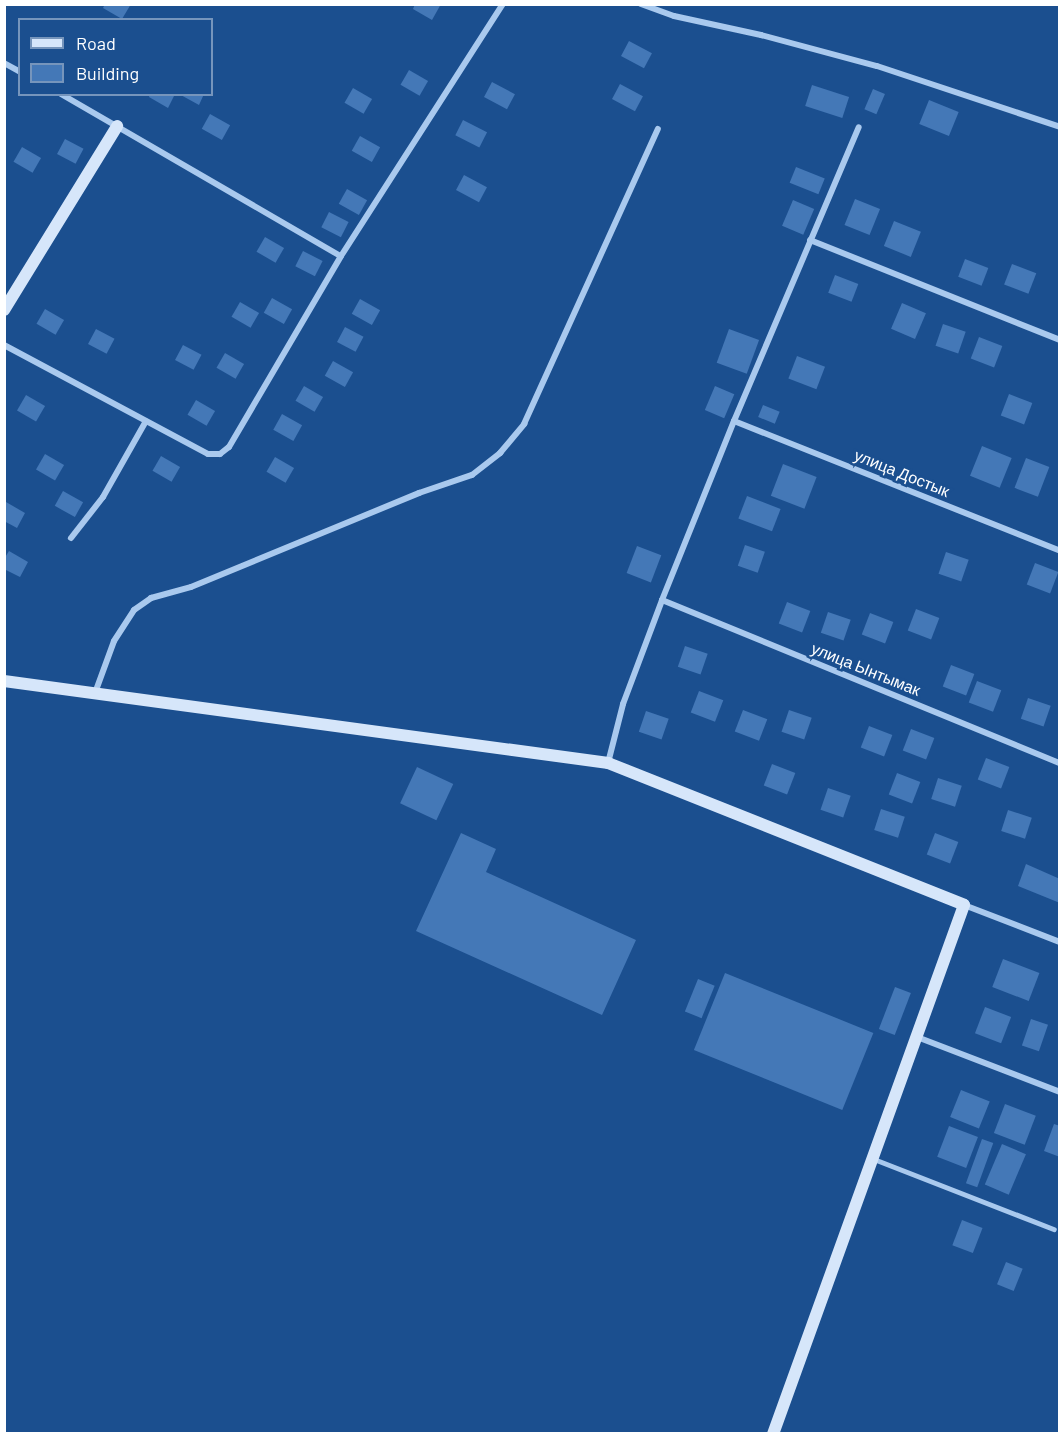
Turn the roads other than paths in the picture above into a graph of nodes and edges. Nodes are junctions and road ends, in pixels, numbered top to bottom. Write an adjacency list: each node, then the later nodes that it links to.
1 (503, 4): 11 (street)
2 (641, 4): 8 (street)
3 (4, 63): 4 (street)
4 (18, 71)
5 (64, 96): 6 (street)
6 (117, 126): 11 (street); 12 (street)
7 (859, 127): 10 (street)
8 (1059, 127)
9 (658, 129): 21 (street)
10 (810, 240): 13 (street); 16 (street)
11 (341, 256): 15 (street)
12 (4, 310)
13 (1059, 340)
14 (4, 345): 15 (street)
15 (146, 421): 17 (street)
16 (734, 421): 18 (street, улица Достык); 19 (street)
17 (71, 538)
18 (1059, 551)
19 (662, 600): 22 (street); 23 (street, улица Ынтымак)
20 (4, 681): 21 (street)
21 (94, 693): 22 (street)
22 (608, 763): 24 (street)
23 (1059, 763)
24 (964, 905): 25 (street); 26 (street)
25 (1059, 942)
26 (917, 1037): 27 (street); 28 (street)
27 (1059, 1092)
28 (872, 1158): 29 (lane); 30 (street)
29 (1054, 1229)
30 (773, 1434)

